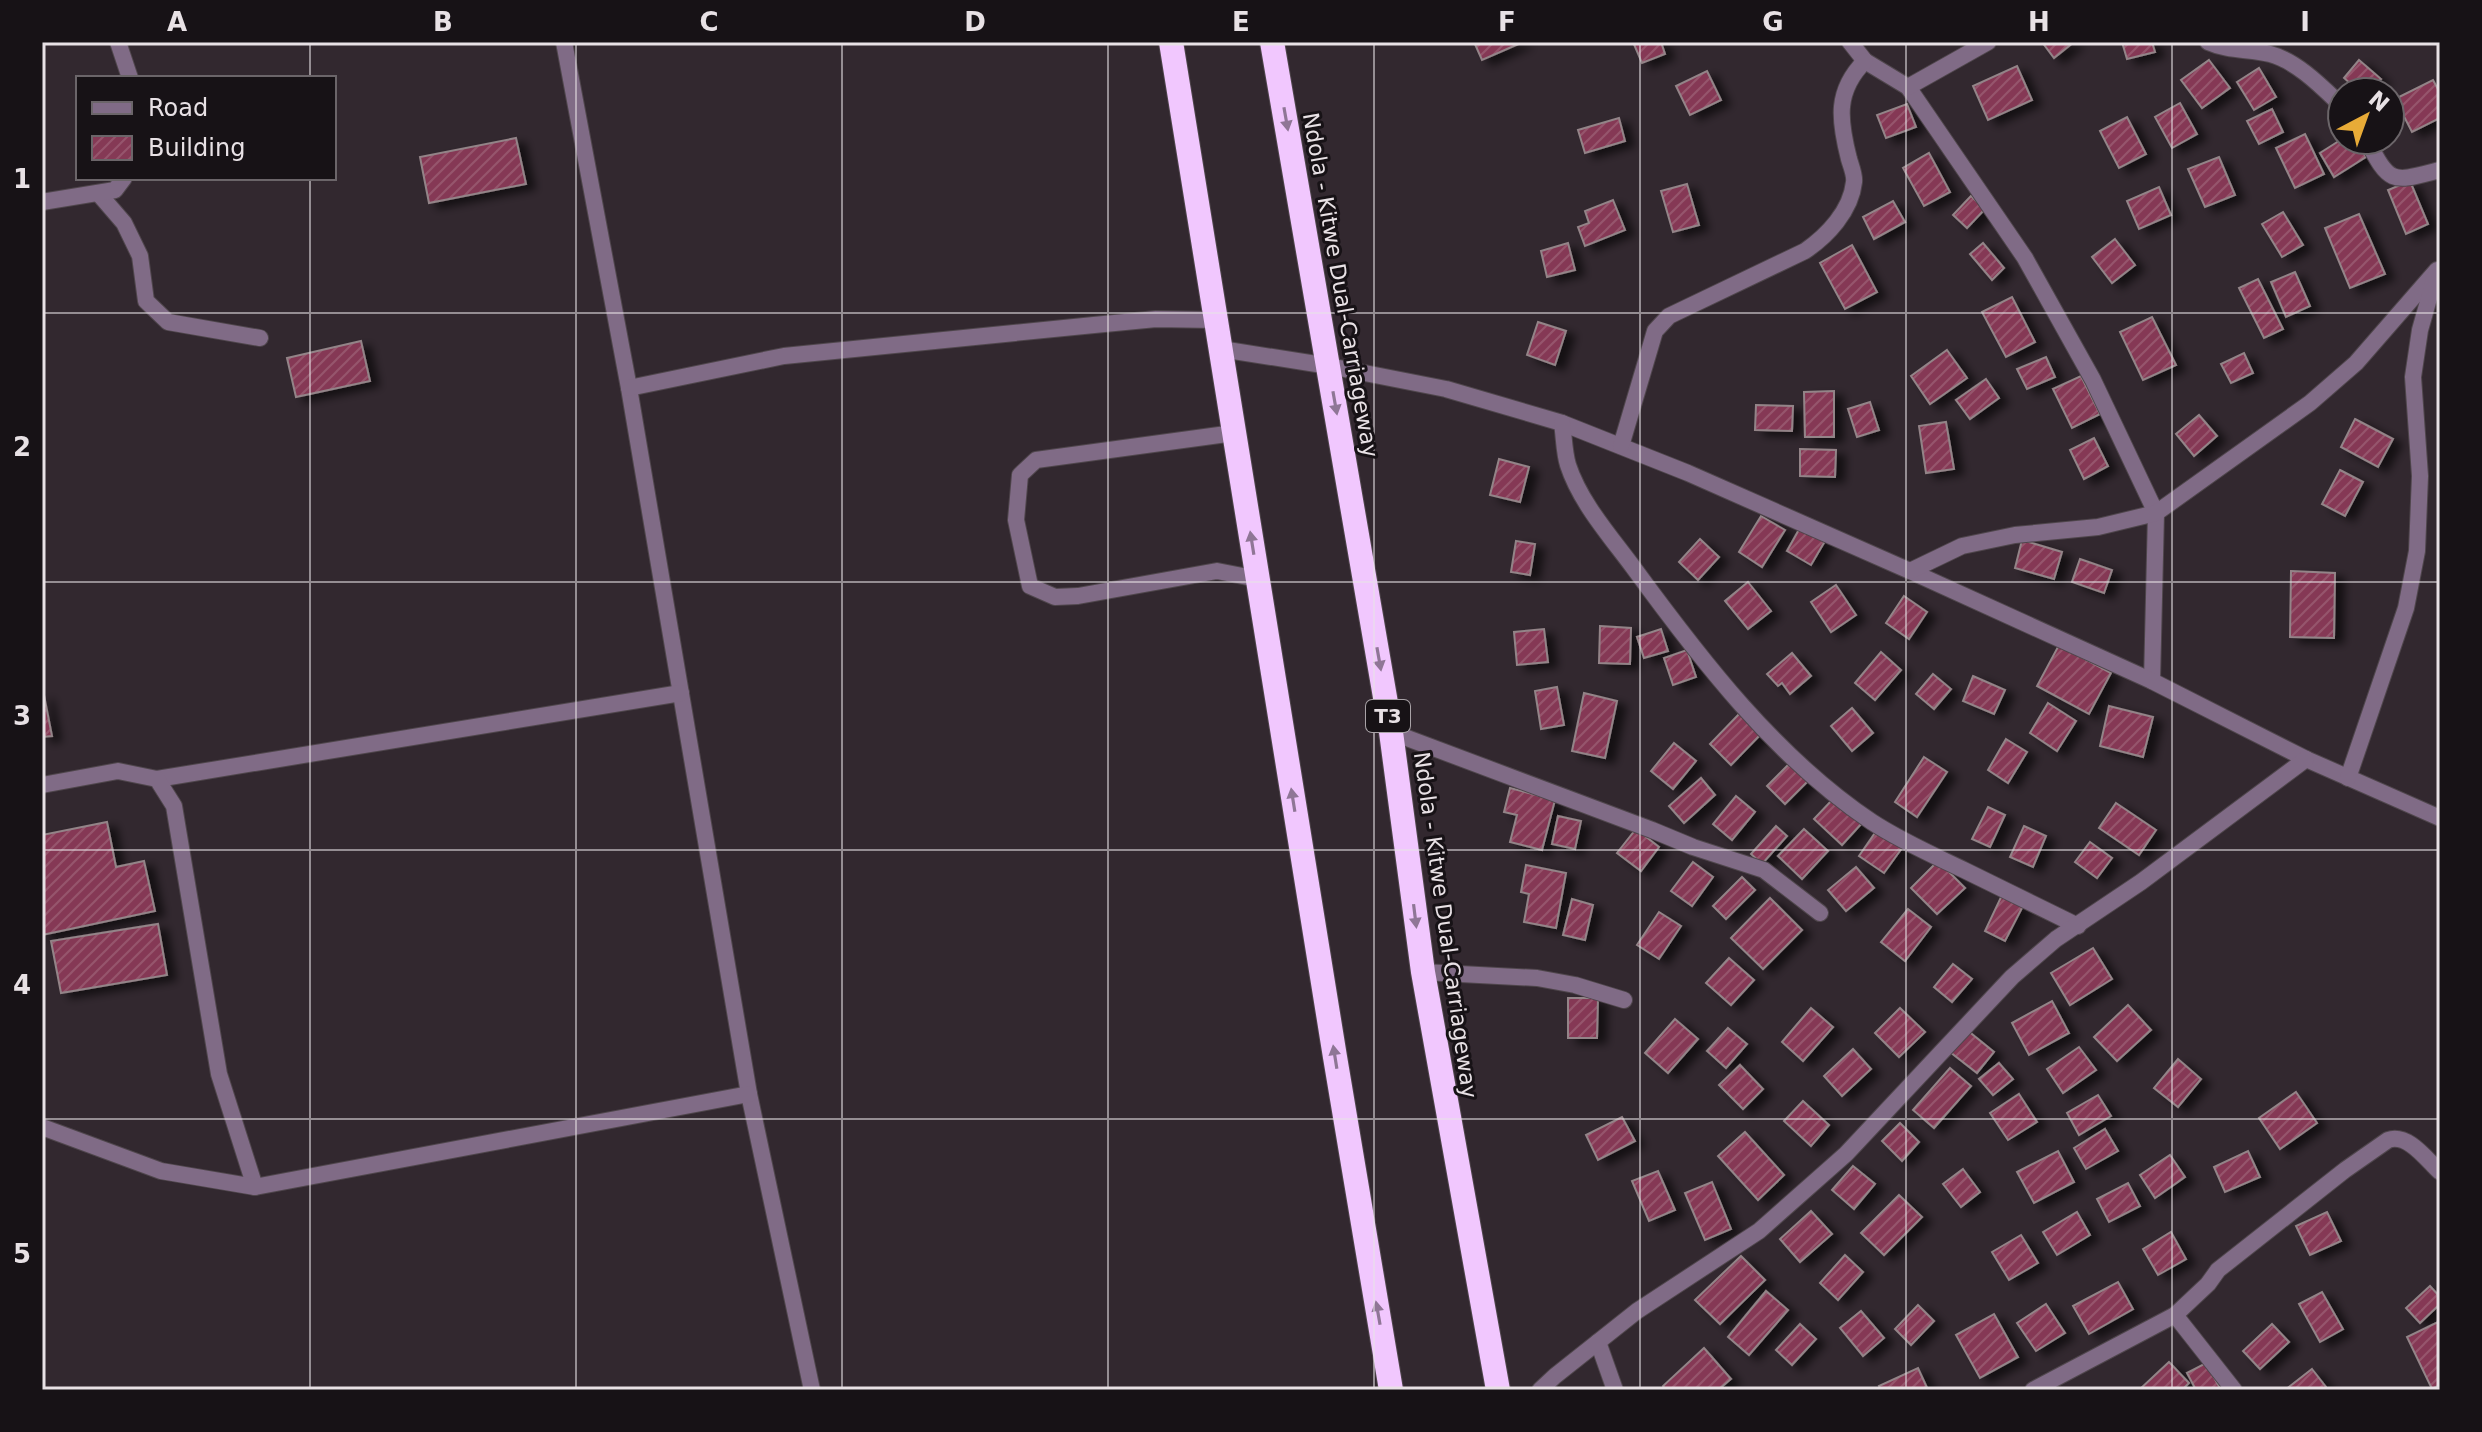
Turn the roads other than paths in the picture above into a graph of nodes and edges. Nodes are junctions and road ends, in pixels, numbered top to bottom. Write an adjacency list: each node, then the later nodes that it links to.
1 (118, 42): 9 (street)
2 (564, 42): 22 (street)
3 (1171, 42): 18 (highway)
4 (1272, 42): 21 (highway, Ndola - Kitwe Dual-Carriageway / T3, one-way to 21)
5 (1850, 42): 8 (street)
6 (1988, 42): 10 (street)
7 (2208, 42): 11 (street)
8 (1865, 61): 10 (street); 25 (street)
9 (129, 76)
10 (1908, 87): 26 (street)
11 (2326, 93)
12 (2375, 156): 13 (street)
13 (2440, 170)
14 (122, 180): 15 (street)
15 (99, 194): 16 (street); 19 (street)
16 (42, 202)
17 (2439, 267): 26 (street); 33 (street)
18 (1216, 320): 20 (highway); 22 (street)
19 (260, 338)
20 (1221, 349): 21 (street); 24 (highway)
21 (1329, 366): 23 (street); 31 (highway, Ndola - Kitwe Dual-Carriageway / T3, one-way to 31)
22 (629, 388): 30 (street)
23 (1562, 423): 25 (street); 38 (street)
24 (1234, 433): 28 (highway, one-way to 24); 28 (street)
25 (1621, 446): 27 (street)
26 (2156, 513): 27 (street); 29 (street)
27 (1910, 571): 29 (street)
28 (1258, 579): 48 (highway, one-way to 28)
29 (2152, 681): 32 (street)
30 (681, 693): 34 (street); 41 (street)
31 (1391, 732): 37 (street); 39 (highway, Ndola - Kitwe Dual-Carriageway / T3, one-way to 39)
32 (2306, 759): 33 (street); 38 (street)
33 (2348, 778): 36 (street)
34 (157, 779): 35 (street); 44 (street)
35 (42, 785)
36 (2440, 818)
37 (1820, 913)
38 (2078, 926): 46 (street)
39 (1423, 972): 40 (street); 49 (highway, Ndola - Kitwe Dual-Carriageway / T3)
40 (1624, 1000)
41 (749, 1094): 44 (street); 47 (street)
42 (42, 1127): 44 (street)
43 (2440, 1172): 45 (street)
44 (255, 1187)
45 (2175, 1315): 52 (street); 53 (street)
46 (1598, 1342): 50 (street); 51 (street)
47 (812, 1390)
48 (1391, 1390)
49 (1498, 1390)
50 (1540, 1390)
51 (1615, 1390)
52 (2033, 1390)
53 (2234, 1390)

